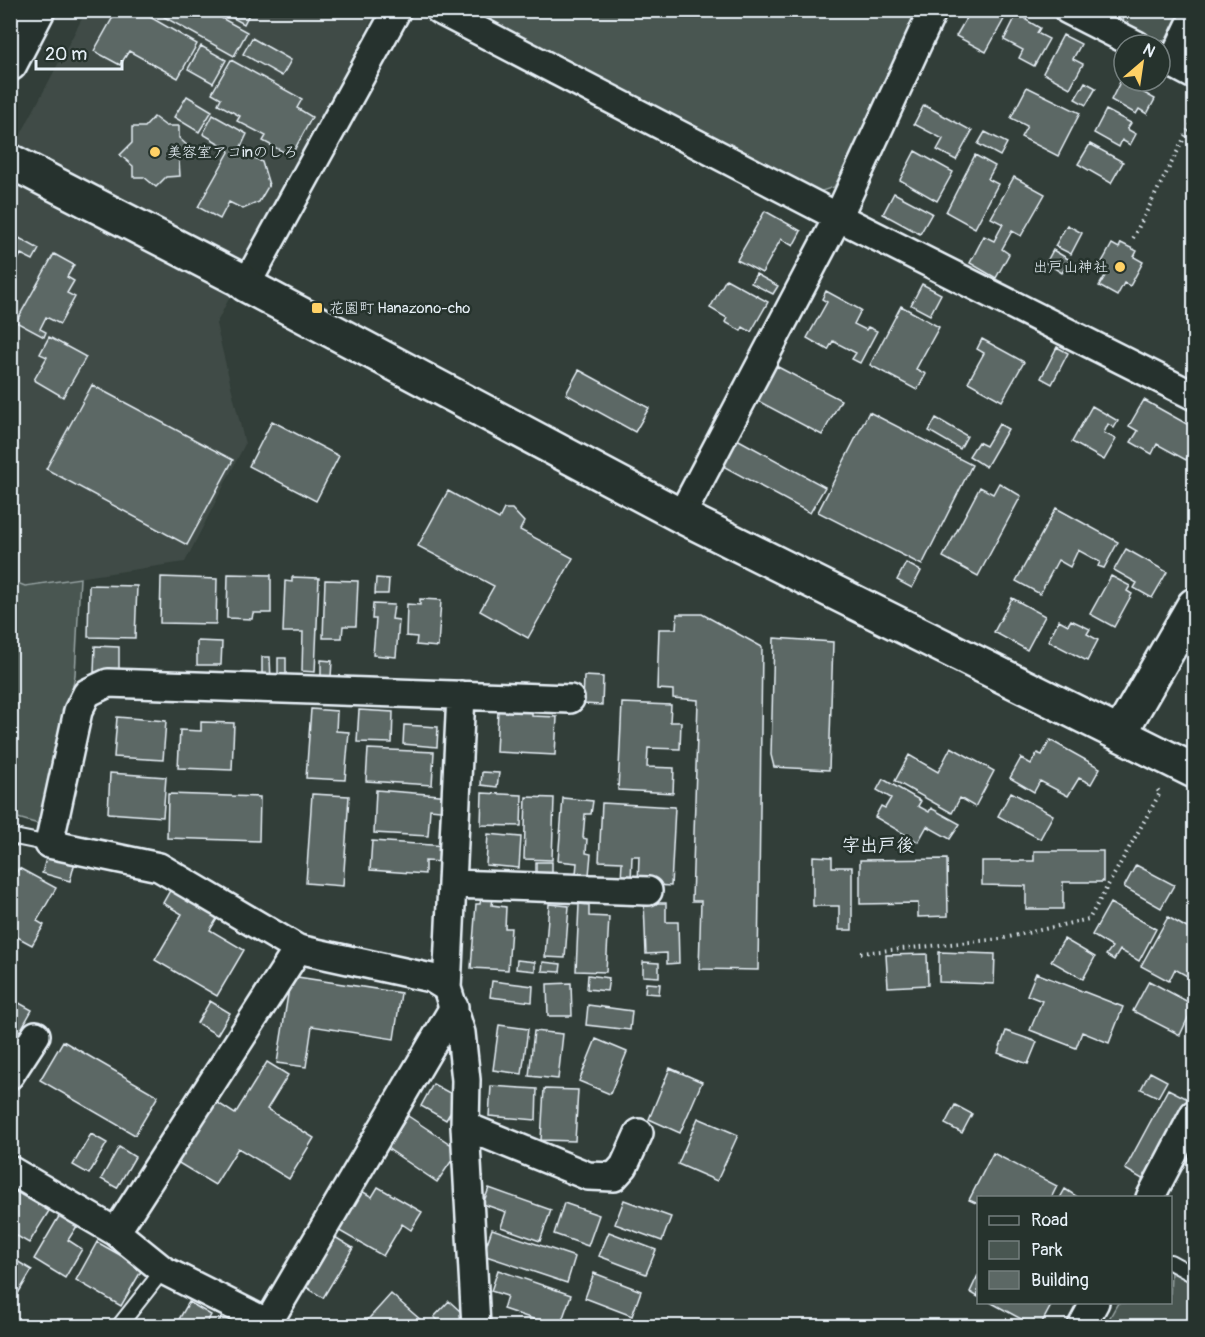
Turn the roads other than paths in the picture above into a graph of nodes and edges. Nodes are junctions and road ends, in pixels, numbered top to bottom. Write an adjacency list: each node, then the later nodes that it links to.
1 (38, 10): 8 (main road)
2 (398, 10): 12 (street)
3 (439, 10): 11 (street)
4 (933, 10): 11 (street)
5 (1068, 10): 7 (street)
6 (1194, 17): 9 (street)
7 (1113, 33)
8 (10, 64)
9 (1175, 65)
10 (10, 161): 12 (main road)
11 (838, 217): 13 (street); 14 (street)
12 (246, 285): 14 (main road)
13 (1194, 396)
14 (681, 516): 18 (main road)
15 (1190, 621): 18 (main road)
16 (461, 695): 17 (street); 21 (street); 22 (street)
17 (570, 699)
18 (1120, 733): 19 (main road)
19 (1194, 771)
20 (10, 836): 21 (lane)
21 (50, 844): 24 (street)
22 (452, 884): 23 (street); 25 (street)
23 (648, 891)
24 (298, 949): 25 (street); 33 (street)
25 (451, 998): 29 (street); 38 (street)
26 (36, 1035): 27 (street)
27 (10, 1074)
28 (1194, 1114): 32 (street)
29 (465, 1126): 30 (street); 40 (street)
30 (639, 1133)
31 (10, 1170): 33 (street)
32 (1151, 1196)
33 (116, 1232): 35 (street)
34 (1172, 1263): 36 (lane)
35 (163, 1270): 38 (street); 39 (lane)
36 (1194, 1275)
37 (1094, 1304): 41 (street)
38 (270, 1324)
39 (119, 1326)
40 (476, 1326)
41 (1082, 1326)

